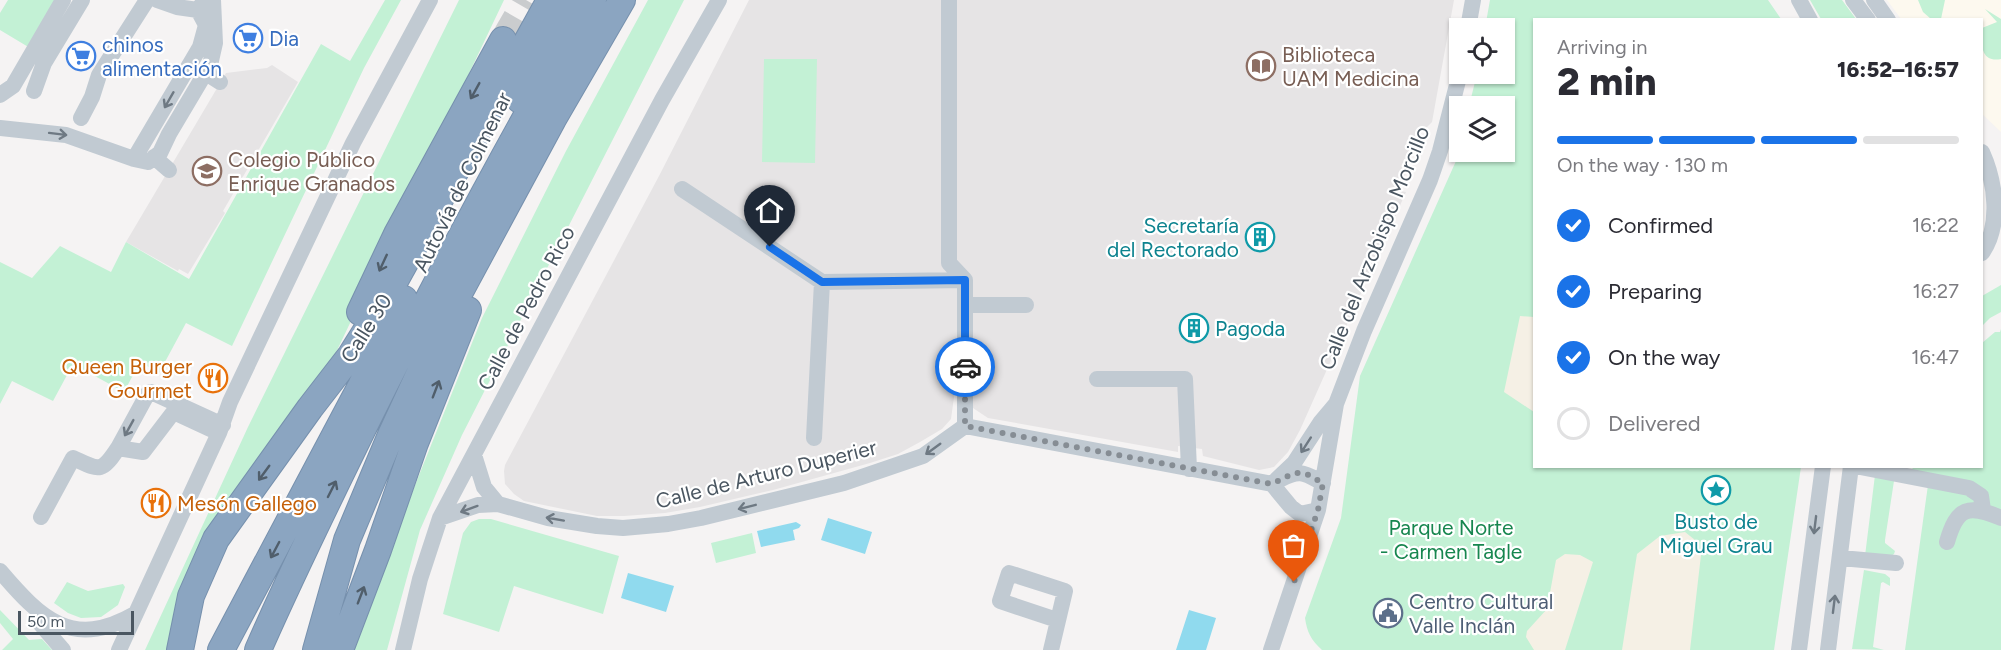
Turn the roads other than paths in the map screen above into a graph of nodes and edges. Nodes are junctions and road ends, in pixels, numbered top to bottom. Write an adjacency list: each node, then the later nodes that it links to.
1 (63, 0): 28 (street)
2 (82, 0): 27 (street)
3 (147, 0): 29 (street)
4 (157, 0): 17 (street)
5 (213, 0): 24 (street)
6 (430, 0): 49 (street)
7 (551, 0): 45 (highway, Autovía de Colmenar); 47 (highway, Calle 30)
8 (572, 0): 45 (highway)
9 (593, 0): 22 (highway)
10 (622, 0): 22 (highway)
11 (719, 0): 52 (street, Calle de Pedro Rico)
12 (950, 0): 40 (street)
13 (1473, 0): 18 (street)
14 (1799, 0): 19 (street)
15 (1853, 0): 20 (street)
16 (1874, 0): 21 (street)
17 (201, 5): 33 (street, one-way to 33)
18 (1470, 18)
19 (1809, 18)
20 (1867, 18)
21 (1887, 18)
22 (588, 33): 76 (highway, Autovía de Colmenar, one-way to 22); 77 (highway); 78 (highway); 79 (highway, one-way to 22)
23 (503, 40): 47 (highway, one-way to 47)
24 (206, 73): 25 (street); 32 (street)
25 (220, 82)
26 (1457, 84): 46 (street, Calle del Arzobispo Morcillo)
27 (34, 91)
28 (0, 95)
29 (81, 118)
30 (0, 128): 33 (street, one-way to 33)
31 (1983, 154): 36 (street)
32 (153, 158): 33 (street); 34 (street)
33 (134, 159)
34 (169, 170)
35 (681, 189): 41 (street)
36 (1993, 194): 38 (street)
37 (2001, 246): 39 (street)
38 (1983, 252)
39 (1983, 253)
40 (965, 280): 41 (street); 42 (street)
41 (822, 282): 50 (street)
42 (965, 305): 43 (street); 48 (street)
43 (1026, 305)
44 (1097, 379): 56 (street)
45 (361, 386): 75 (highway, Autovía de Colmenar, one-way to 75)
46 (1336, 404): 57 (street, Calle del Arzobispo Morcillo); 58 (street, Calle del Arzobispo Morcillo, one-way to 58)
47 (310, 408): 74 (highway, Calle 30, one-way to 74)
48 (965, 426): 56 (street); 59 (street, Calle de Arturo Duperier, one-way to 59)
49 (221, 429): 51 (street); 51 (street, one-way to 51); 70 (street)
50 (814, 438)
51 (118, 448): 62 (street)
52 (474, 455): 59 (street); 63 (street, Calle de Pedro Rico)
53 (1823, 468): 83 (street, one-way to 83)
54 (1853, 468): 66 (street)
55 (1864, 468): 61 (street)
56 (1189, 469): 58 (street)
57 (1323, 483): 58 (street); 60 (street, Calle del Arzobispo Morcillo)
58 (1272, 484): 60 (street)
59 (498, 504): 63 (street, Calle de Arturo Duperier, one-way to 63)
60 (1318, 510): 82 (street, Calle del Arzobispo Morcillo)
61 (1983, 510): 64 (street); 65 (street)
62 (41, 517)
63 (440, 518): 80 (street, Calle de Pedro Rico)
64 (2001, 518)
65 (1947, 542)
66 (1840, 558): 67 (street); 84 (street, one-way to 66)
67 (1896, 563)
68 (0, 571): 69 (street)
69 (21, 595): 70 (street); 72 (street)
70 (136, 614): 73 (street)
71 (1058, 620): 81 (street)
72 (63, 650)
73 (119, 650)
74 (180, 650)
75 (221, 650)
76 (258, 650)
77 (301, 650)
78 (316, 650)
79 (340, 650)
80 (403, 650)
81 (1051, 650)
82 (1270, 650)
83 (1799, 650)
84 (1828, 650)

